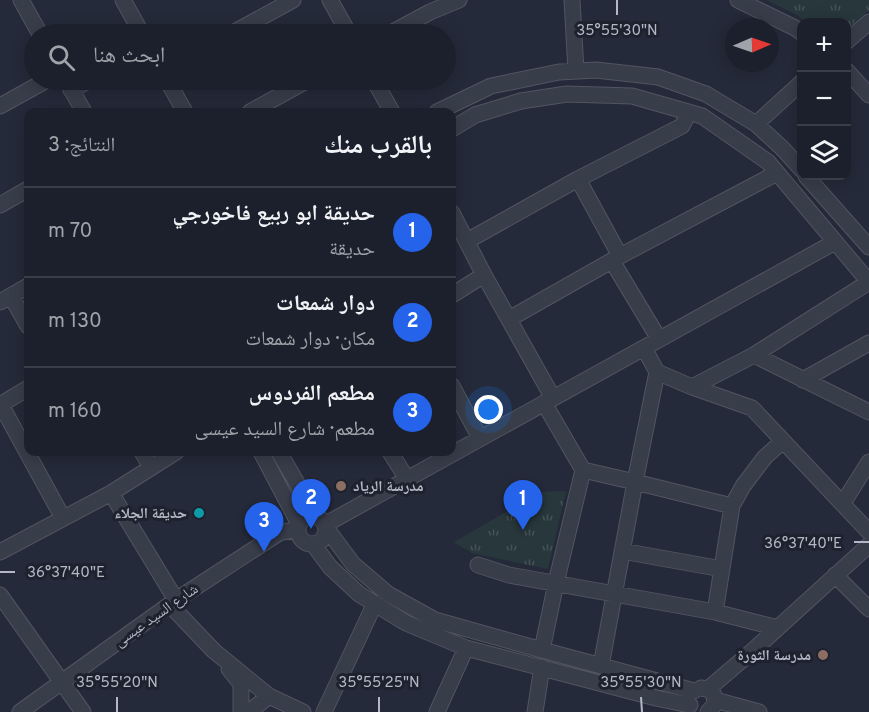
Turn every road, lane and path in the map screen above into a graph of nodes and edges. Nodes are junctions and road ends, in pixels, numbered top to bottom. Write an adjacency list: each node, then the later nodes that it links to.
1 (21, 0): 9 (street)
2 (293, 0): 11 (street)
3 (330, 0): 12 (street)
4 (459, 0): 13 (street)
5 (572, 0): 16 (street)
6 (738, 0): 14 (street)
7 (126, 1): 10 (street)
8 (869, 22): 15 (street)
9 (34, 24)
10 (137, 24)
11 (249, 24)
12 (344, 24)
13 (408, 24)
14 (797, 30)
15 (851, 38)
16 (576, 71): 30 (street); 32 (street)
17 (848, 72): 24 (street)
18 (797, 86): 32 (street)
19 (29, 90): 25 (street)
20 (72, 90): 26 (street)
21 (173, 90): 27 (street)
22 (290, 90): 28 (street)
23 (380, 90): 29 (street)
24 (869, 95)
25 (0, 106)
26 (82, 108)
27 (183, 108)
28 (257, 108)
29 (390, 108)
30 (445, 108)
31 (689, 112): 33 (street); 35 (street); 36 (street)
32 (756, 124): 34 (street)
33 (456, 127)
34 (797, 165)
35 (777, 173): 42 (street); 44 (street)
36 (578, 179): 41 (street); 44 (street)
37 (810, 180): 43 (street)
38 (24, 191): 39 (street)
39 (0, 205)
40 (456, 220): 41 (street)
41 (467, 241): 45 (street)
42 (835, 242): 46 (street); 52 (street)
43 (869, 247)
44 (616, 258): 50 (street); 52 (street)
45 (484, 275): 48 (street); 50 (street)
46 (869, 282): 55 (street)
47 (24, 288): 49 (street)
48 (456, 292)
49 (5, 299): 51 (street)
50 (509, 319): 61 (street)
51 (24, 321)
52 (659, 339): 54 (street)
53 (869, 343): 57 (street)
54 (644, 348): 56 (street); 61 (street)
55 (754, 354): 57 (street); 58 (street)
56 (657, 372): 58 (street); 79 (street)
57 (803, 380): 63 (street)
58 (692, 387): 65 (street)
59 (24, 390): 62 (street)
60 (456, 393): 64 (street)
61 (549, 400): 64 (street); 77 (street)
62 (0, 405): 66 (street)
63 (866, 406)
64 (480, 438): 67 (street)
65 (783, 441): 81 (street); 82 (street)
66 (24, 448)
67 (456, 451)
68 (28, 456): 83 (street)
69 (144, 456): 76 (street)
70 (169, 456): 76 (street)
71 (263, 456): 85 (street)
72 (281, 456): 84 (street)
73 (393, 456): 78 (street)
74 (448, 456): 78 (street)
75 (869, 462): 81 (street)
76 (151, 467): 80 (street)
77 (583, 470): 79 (street); 94 (street)
78 (407, 479): 84 (street)
79 (635, 482): 82 (street); 89 (street)
80 (111, 493): 83 (street); 97 (street)
81 (843, 503): 86 (street)
82 (732, 506): 92 (street)
83 (63, 518): 90 (street)
84 (323, 523): 85 (street); 87 (street); 103 (street)
85 (299, 526): 87 (street); 97 (street, شارع السيد عيسى)
86 (869, 532)
87 (312, 544): 98 (street)
88 (869, 545): 93 (street)
89 (622, 551): 92 (street); 95 (street)
90 (0, 552)
91 (478, 565): 94 (street)
92 (722, 569): 100 (street)
93 (835, 575): 99 (street); 101 (street)
94 (556, 583): 95 (street); 103 (street)
95 (614, 594): 100 (street); 105 (street)
96 (0, 595): 107 (street)
97 (173, 602): 104 (street); 107 (street, شارع السيد عيسى)
98 (375, 603): 102 (street); 115 (street)
99 (869, 609)
100 (715, 612): 101 (street)
101 (777, 628): 109 (street)
102 (466, 648): 106 (street); 116 (street)
103 (542, 650): 105 (street)
104 (214, 651): 108 (street); 112 (street)
105 (601, 666): 109 (street)
106 (542, 667): 109 (street); 117 (street)
107 (62, 683): 110 (street, شارع السيد عيسى); 111 (street)
108 (269, 696): 113 (street); 114 (street)
109 (703, 705): 118 (street)
110 (20, 712)
111 (83, 712)
112 (241, 712)
113 (249, 712)
114 (303, 712)
115 (324, 712)
116 (437, 712)
117 (535, 712)
118 (759, 712)

